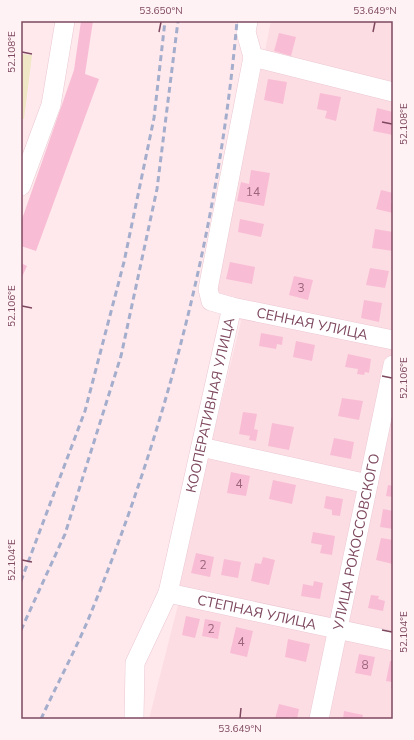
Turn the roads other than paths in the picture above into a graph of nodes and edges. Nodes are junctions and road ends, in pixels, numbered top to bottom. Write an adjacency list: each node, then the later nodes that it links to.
1 (66, 21): 5 (street)
2 (248, 21): 3 (street, КООПЕРАТИВНАЯ УЛИЦА)
3 (253, 57): 4 (street); 6 (street, КООПЕРАТИВНАЯ УЛИЦА)
4 (393, 92)
5 (21, 186)
6 (232, 307): 7 (street, СЕННАЯ УЛИЦА); 10 (street, КООПЕРАТИВНАЯ УЛИЦА)
7 (393, 340)
8 (393, 365): 9 (street, УЛИЦА РОКОССОВСКОГО)
9 (389, 404): 11 (street, УЛИЦА РОКОССОВСКОГО)
10 (201, 447): 11 (street); 12 (street, КООПЕРАТИВНАЯ УЛИЦА)
11 (368, 484): 13 (street, УЛИЦА РОКОССОВСКОГО)
12 (168, 593): 13 (street, СТЕПНАЯ УЛИЦА); 15 (street, КООПЕРАТИВНАЯ УЛИЦА)
13 (337, 629): 14 (street, СТЕПНАЯ УЛИЦА); 16 (street, УЛИЦА РОКОССОВСКОГО)
14 (393, 641)
15 (134, 719)
16 (319, 719)

